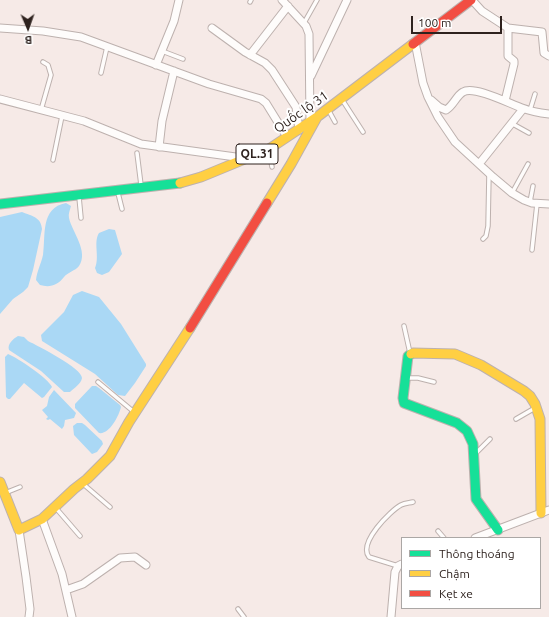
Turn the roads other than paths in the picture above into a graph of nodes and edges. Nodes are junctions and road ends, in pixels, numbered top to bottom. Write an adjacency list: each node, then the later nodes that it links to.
1 (179, 0): 13 (street)
2 (282, 0): 6 (street)
3 (317, 0): 7 (lane)
4 (347, 0): 21 (street)
5 (471, 0): 10 (street); 11 (main road, Quốc lộ 31 / QL.31)
6 (288, 6): 7 (street); 14 (street)
7 (304, 23): 21 (street)
8 (0, 28): 12 (street)
9 (212, 28): 14 (street)
10 (508, 28): 15 (street); 26 (street)
11 (415, 42): 23 (street); 25 (main road, Quốc lộ 31 / QL.31)
12 (107, 47): 18 (street); 20 (lane)
13 (161, 51): 16 (lane); 18 (street)
14 (250, 55): 35 (street)
15 (549, 56)
16 (183, 59)
17 (43, 62): 28 (lane)
18 (156, 65): 19 (street)
19 (174, 71): 38 (street); 39 (street)
20 (101, 73)
21 (310, 78): 32 (street)
22 (536, 94): 29 (lane)
23 (428, 97): 26 (street); 44 (street)
24 (0, 99): 28 (street)
25 (342, 99): 27 (main road, Quốc lộ 31 / QL.31); 36 (lane)
26 (505, 101): 29 (street)
27 (328, 109): 32 (main road, Quốc lộ 31 / QL.31); 33 (lane)
28 (41, 110): 31 (street)
29 (526, 110): 30 (street); 34 (street)
30 (549, 114)
31 (62, 116): 39 (street); 43 (lane)
32 (314, 120): 35 (main road, Quốc lộ 31 / QL.31); 66 (main road)
33 (336, 122)
34 (511, 122): 37 (lane); 44 (street)
35 (299, 130): 38 (main road, Quốc lộ 31 / QL.31)
36 (363, 132)
37 (530, 133)
38 (287, 137): 40 (main road, Quốc lộ 31 / QL.31)
39 (159, 147): 42 (street)
40 (269, 149): 42 (main road, Quốc lộ 31 / QL.31); 46 (lane)
41 (137, 153): 49 (lane)
42 (247, 158): 49 (main road, Quốc lộ 31 / QL.31)
43 (53, 160)
44 (478, 164): 47 (street)
45 (528, 164): 51 (lane)
46 (272, 167)
47 (489, 174): 51 (street); 58 (lane)
48 (533, 186): 53 (lane)
49 (142, 188): 50 (main road, Quốc lộ 31 / QL.31)
50 (117, 191): 52 (main road, Quốc lộ 31 / QL.31); 56 (lane)
51 (512, 193): 53 (street)
52 (79, 196): 54 (main road, Quốc lộ 31 / QL.31); 57 (lane)
53 (534, 203): 55 (street); 59 (lane)
54 (0, 204)
55 (549, 204)
56 (122, 209)
57 (81, 218)
58 (483, 239)
59 (532, 250)
60 (404, 326): 61 (lane)
61 (411, 354): 62 (main road); 65 (main road)
62 (405, 378): 64 (lane); 69 (main road)
63 (98, 382): 66 (lane)
64 (434, 382)
65 (536, 408): 67 (lane); 77 (main road)
66 (135, 413): 71 (main road)
67 (516, 419)
68 (490, 439): 69 (lane)
69 (473, 455): 80 (main road)
70 (0, 482): 73 (main road)
71 (82, 483): 75 (main road); 76 (lane)
72 (20, 488): 73 (lane)
73 (5, 493): 79 (main road)
74 (413, 502): 86 (lane)
75 (55, 507): 78 (main road); 82 (lane)
76 (110, 507)
77 (545, 511): 80 (street)
78 (42, 519): 79 (main road); 87 (street)
79 (19, 530): 89 (street)
80 (498, 530): 84 (street)
81 (438, 531): 83 (lane)
82 (80, 536)
83 (443, 537)
84 (478, 537)
85 (146, 565): 87 (street)
86 (400, 565): 92 (street)
87 (66, 590): 90 (street)
88 (238, 609): 91 (lane)
89 (29, 617)
90 (72, 617)
91 (244, 617)
92 (391, 617)

